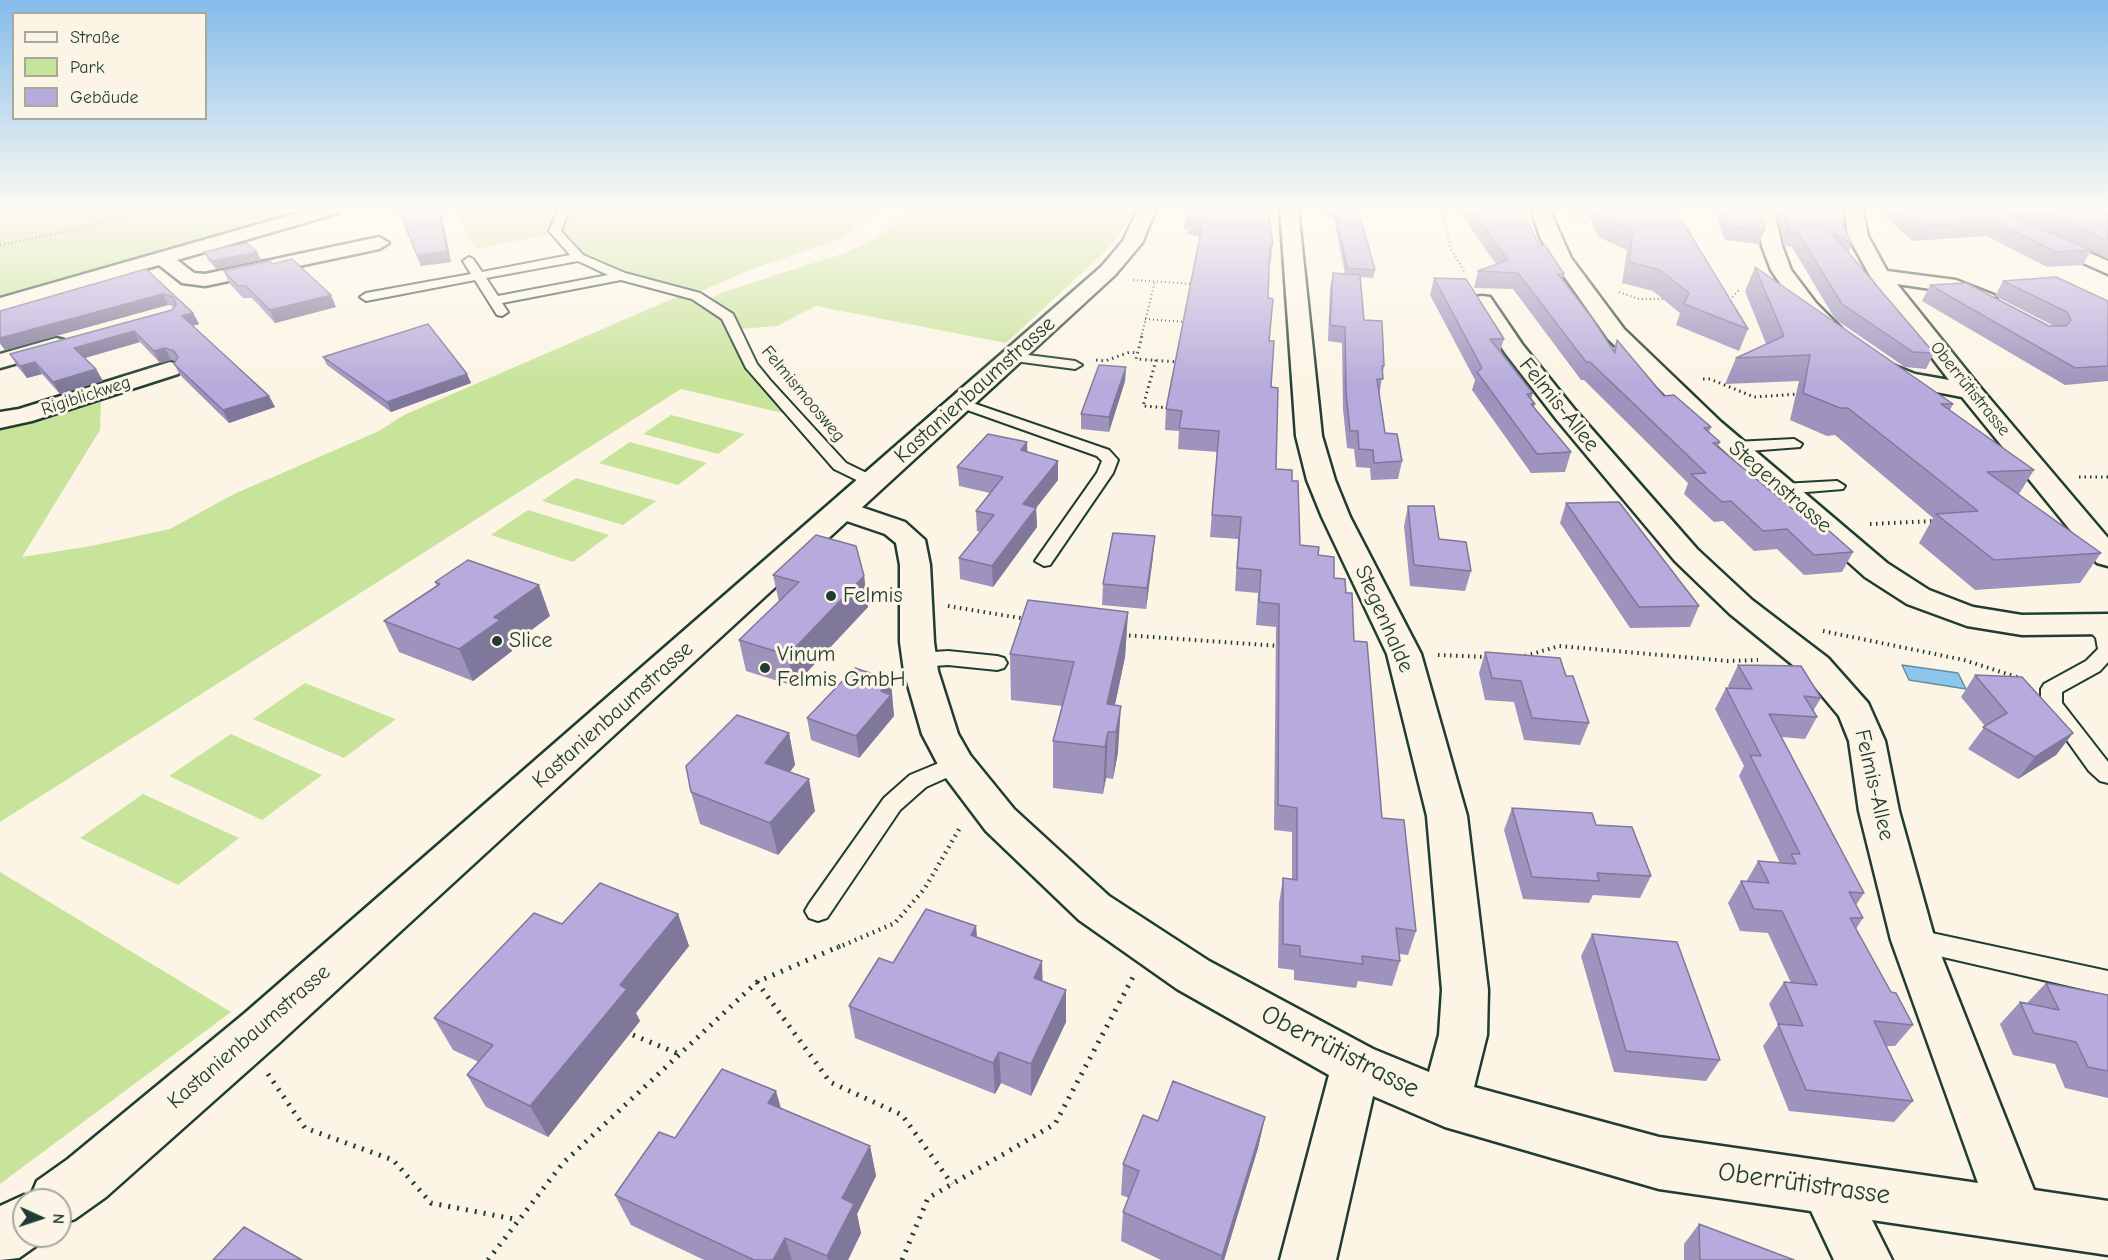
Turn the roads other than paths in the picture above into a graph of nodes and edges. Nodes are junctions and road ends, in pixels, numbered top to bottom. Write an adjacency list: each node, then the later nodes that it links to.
1 (128, 268): 17 (street)
2 (175, 268): 3 (street)
3 (265, 268)
4 (474, 268): 12 (lane)
5 (523, 268): 12 (lane)
6 (603, 268): 13 (lane, Felmismoosweg)
7 (1111, 268): 20 (street, Kastanienbaumstrasse)
8 (1294, 268): 43 (street, Stegenhalde)
9 (1567, 268): 28 (street, Stegenstrasse)
10 (1780, 268): 24 (street)
11 (1875, 268): 14 (street, Oberrütistrasse)
12 (480, 276): 13 (lane); 16 (lane)
13 (621, 276): 31 (lane, Felmismoosweg)
14 (1880, 276): 18 (street); 24 (street, Oberrütistrasse)
15 (1473, 287): 40 (street, Felmis-Allee)
16 (366, 297)
17 (0, 305)
18 (2000, 308)
19 (79, 339): 21 (street)
20 (1012, 357): 22 (lane); 25 (street, Kastanienbaumstrasse)
21 (0, 361)
22 (1075, 365)
23 (170, 369): 26 (street, Rigiblickweg)
24 (1970, 391): 32 (street, Oberrütistrasse)
25 (961, 403): 31 (street, Kastanienbaumstrasse); 33 (lane)
26 (0, 420)
27 (1794, 444): 28 (lane)
28 (1735, 447): 30 (street, Stegenstrasse)
29 (1837, 486): 30 (lane)
30 (1782, 489): 34 (street, Stegenstrasse)
31 (857, 496): 35 (street, Oberrütistrasse); 44 (street, Kastanienbaumstrasse)
32 (2108, 557)
33 (1044, 561)
34 (2100, 624): 38 (lane)
35 (920, 660): 36 (lane); 37 (street, Oberrütistrasse)
36 (997, 663)
37 (956, 764): 39 (lane); 42 (street, Oberrütistrasse)
38 (2108, 776)
39 (818, 912)
40 (1913, 940): 41 (lane); 46 (street, Felmis-Allee)
41 (2108, 983)
42 (1356, 1065): 43 (street, Oberrütistrasse); 48 (street)
43 (1445, 1103): 45 (street, Oberrütistrasse)
44 (72, 1189)
45 (1830, 1189): 46 (street, Oberrütistrasse); 49 (street)
46 (2017, 1215): 47 (street, Oberrütistrasse)
47 (2108, 1228)
48 (1308, 1260)
49 (1864, 1260)

